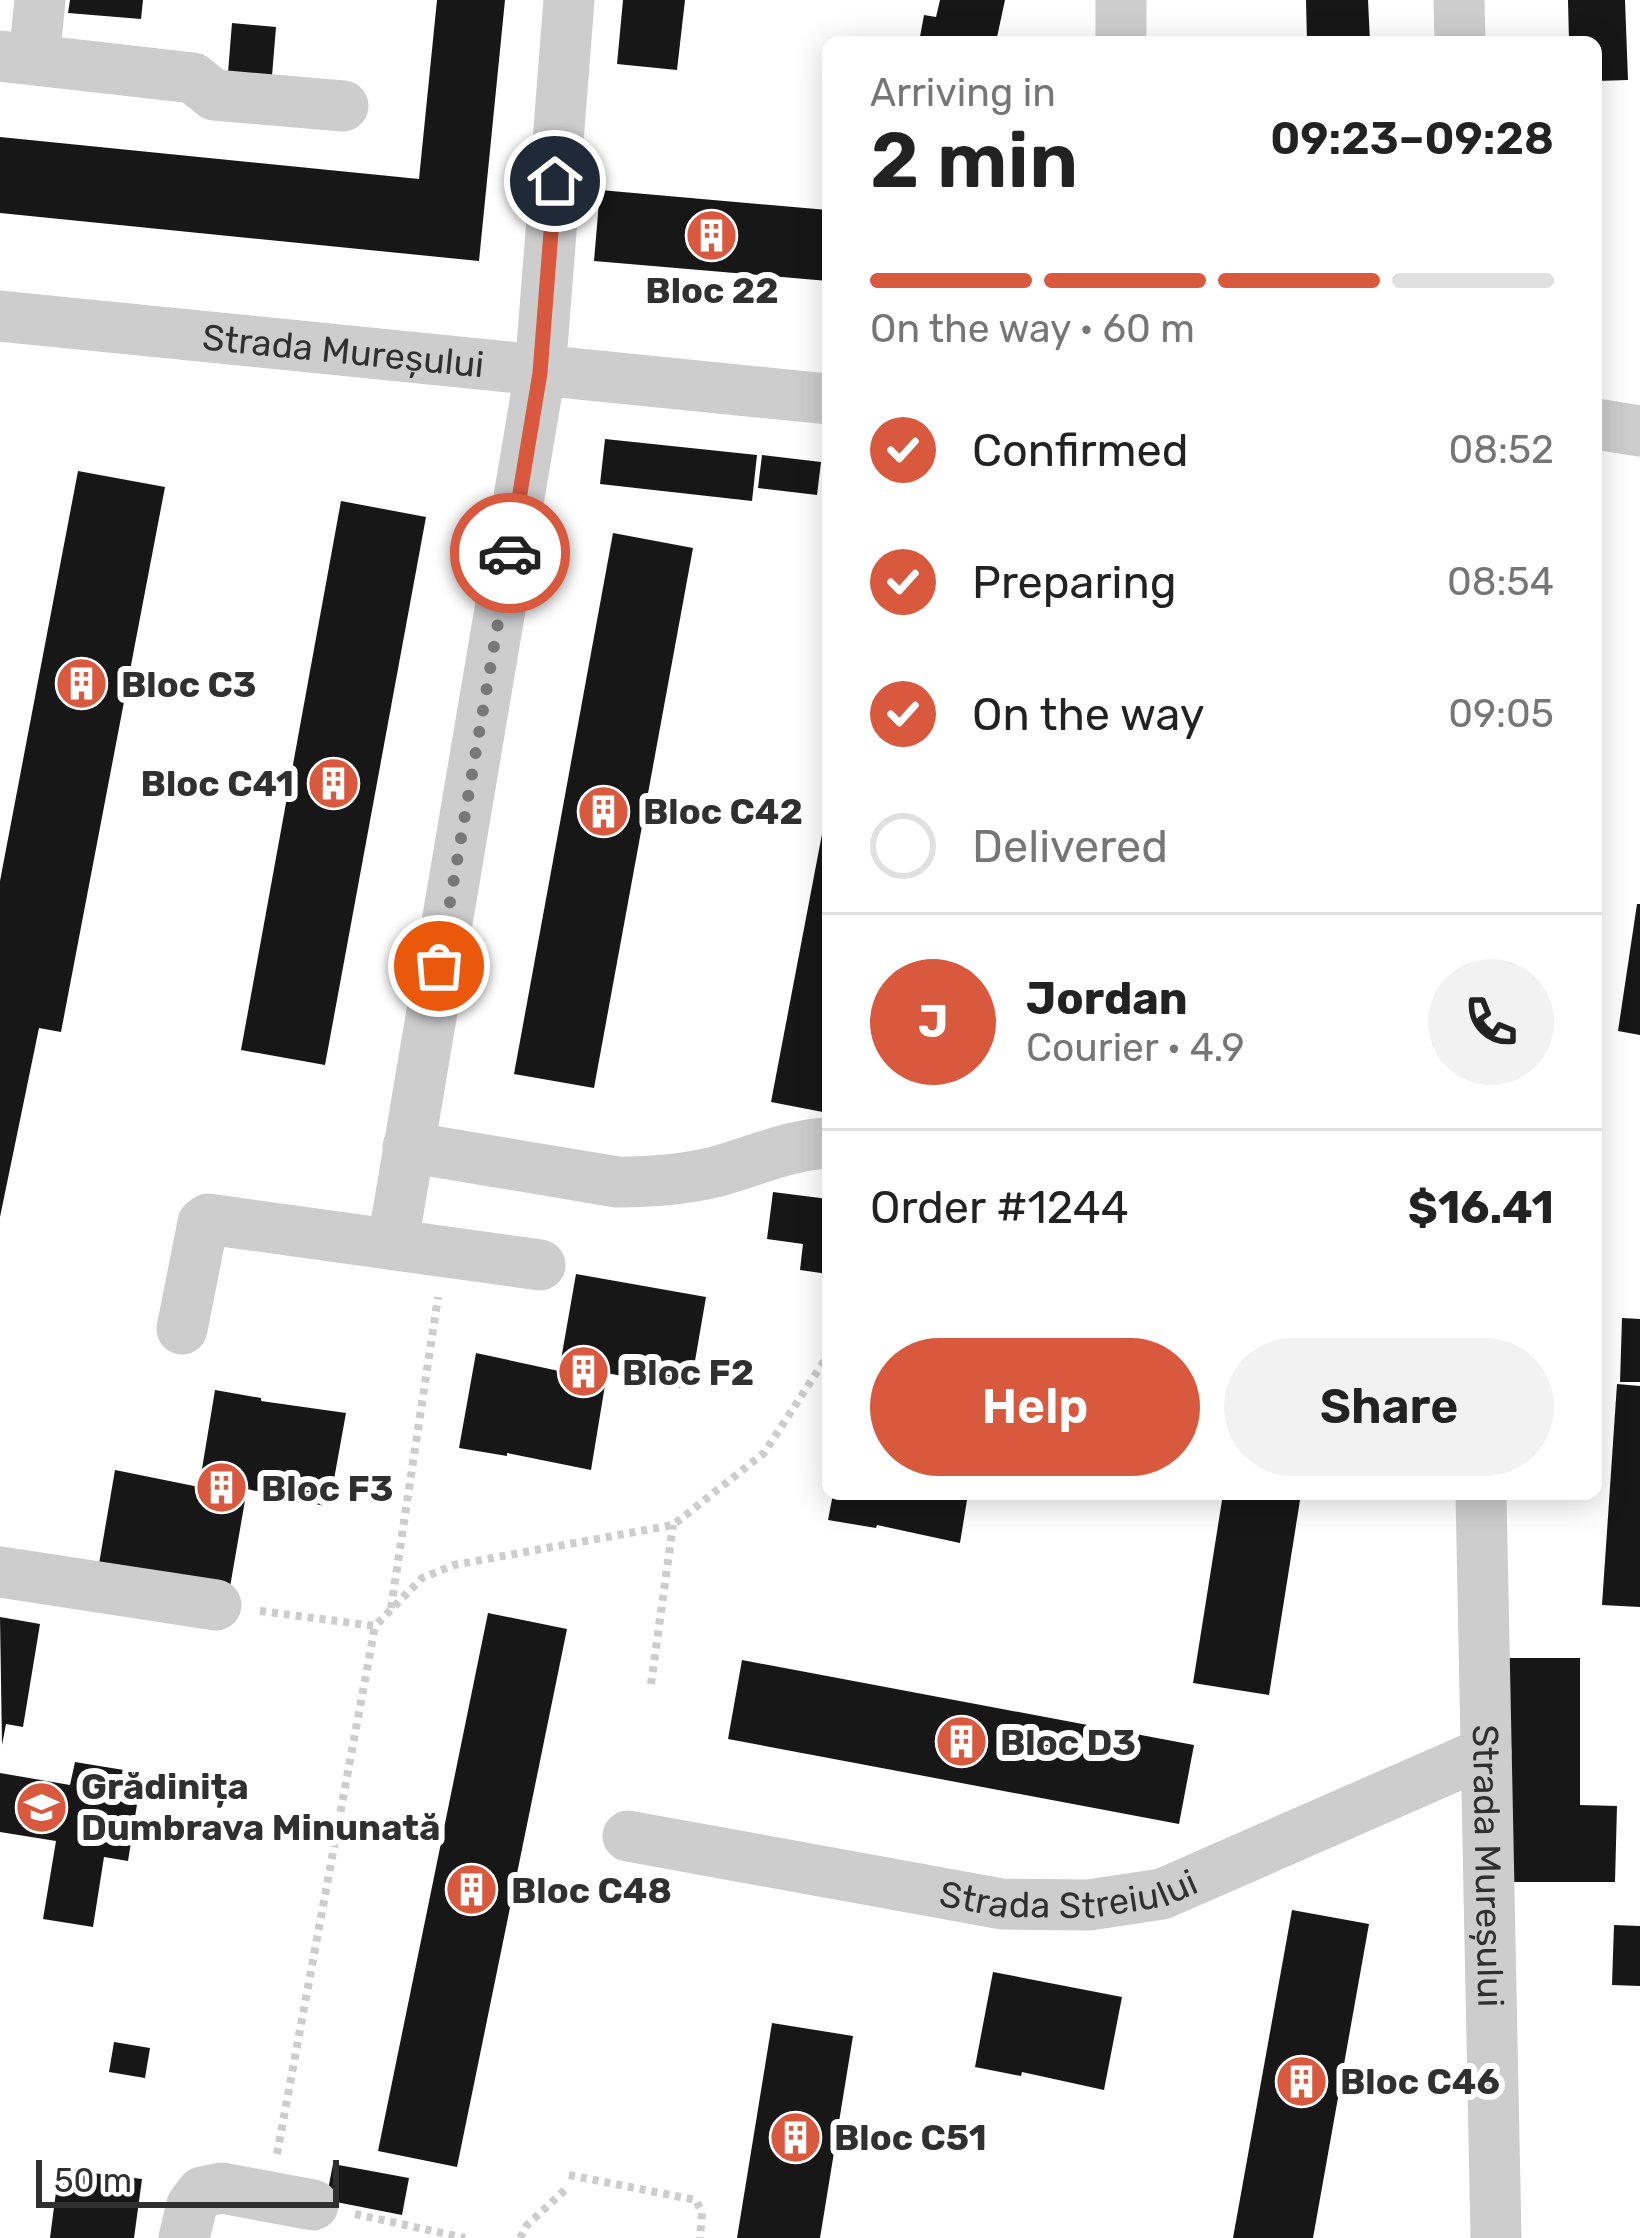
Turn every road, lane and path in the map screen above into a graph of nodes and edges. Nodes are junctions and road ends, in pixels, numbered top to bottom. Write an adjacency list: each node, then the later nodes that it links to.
1 (40, 0): 7 (street)
2 (569, 0): 10 (street)
3 (1121, 0): 5 (street)
4 (1460, 0): 6 (street)
5 (1121, 36)
6 (1460, 36)
7 (17, 57): 8 (street)
8 (343, 106)
9 (0, 316): 10 (street, Strada Mureșului)
10 (540, 373): 11 (street, Strada Mureșului); 15 (street)
11 (822, 398)
12 (1602, 425): 13 (street)
13 (1640, 431)
14 (822, 1144): 15 (street)
15 (408, 1147): 16 (street)
16 (392, 1242): 17 (street); 19 (street)
17 (445, 1250): 18 (street); 25 (path)
18 (540, 1265)
19 (182, 1329)
20 (822, 1363): 22 (path)
21 (1481, 1500): 28 (street, Strada Mureșului)
22 (673, 1525): 25 (path); 27 (path)
23 (0, 1572): 24 (street)
24 (217, 1605): 26 (path)
25 (391, 1610): 26 (path)
26 (375, 1626): 32 (path)
27 (651, 1684)
28 (1486, 1751): 29 (street, Strada Streiului); 37 (street, Strada Mureșului)
29 (628, 1836)
30 (569, 2175): 36 (path)
31 (567, 2188): 35 (path)
32 (291, 2201): 33 (street); 34 (path)
33 (184, 2238)
34 (465, 2238)
35 (520, 2238)
36 (700, 2238)
37 (1496, 2238)

